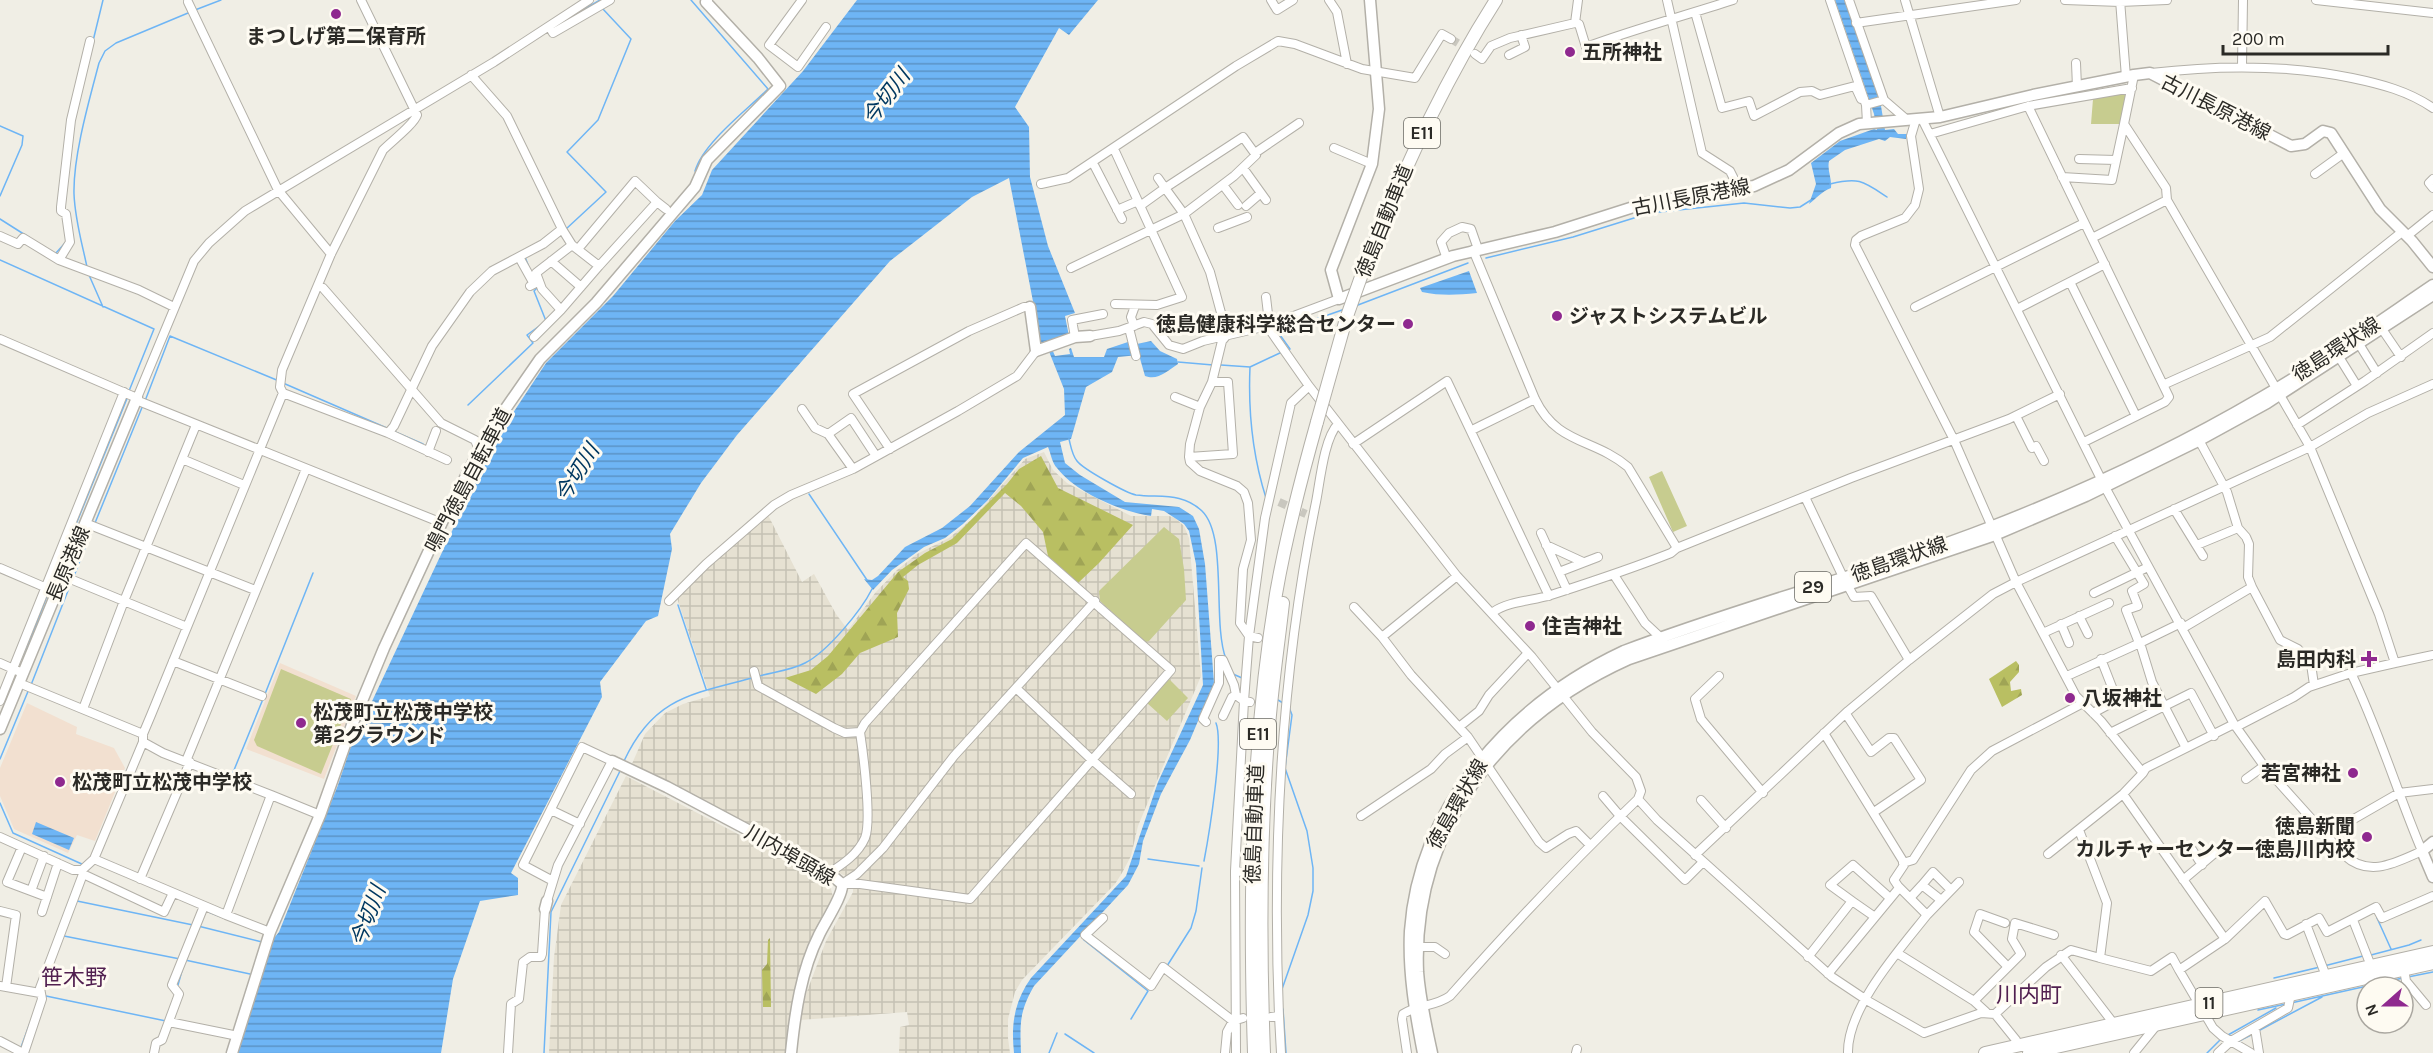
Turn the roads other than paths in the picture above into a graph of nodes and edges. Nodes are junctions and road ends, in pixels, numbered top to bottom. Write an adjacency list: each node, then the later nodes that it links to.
1 (361, 0): 50 (street)
2 (589, 0): 31 (street)
3 (610, 0): 31 (street)
4 (802, 0): 30 (street)
5 (1271, 0): 6 (street)
6 (1293, 0)
7 (1329, 0): 38 (street)
8 (1370, 0): 40 (main road)
9 (1496, 0): 153 (highway, 徳島自動車道 / E11, bridge)
10 (1578, 0): 29 (street)
11 (1667, 0): 27 (street)
12 (1733, 0): 24 (street)
13 (1830, 0): 47 (street)
14 (1849, 0): 28 (street)
15 (1905, 0): 26 (street)
16 (2016, 0): 26 (street)
17 (2065, 0): 22 (street)
18 (2167, 0): 22 (street)
19 (2243, 0): 39 (street)
20 (2316, 0): 25 (street)
21 (706, 1): 169 (main road, 鳴門徳島自転車道)
22 (2120, 1): 43 (street)
23 (188, 2): 75 (street)
24 (1695, 12): 27 (street); 47 (street)
25 (2433, 13)
26 (1909, 14): 28 (street); 51 (street)
27 (1671, 20): 29 (street); 74 (street)
28 (1856, 22): 46 (street)
29 (1575, 23): 32 (street)
30 (826, 27)
31 (551, 30): 42 (street)
32 (1521, 35): 35 (street); 36 (street)
33 (1451, 39): 40 (street)
34 (90, 41): 97 (street)
35 (1476, 54)
36 (1509, 55)
37 (2076, 63): 44 (street)
38 (1347, 64): 40 (street); 58 (street)
39 (2242, 66): 41 (street); 49 (street)
40 (1377, 72): 64 (main road)
41 (2150, 73): 43 (main road, 古川長原港線); 60 (main road, 古川長原港線)
42 (471, 75): 50 (street); 87 (street)
43 (2130, 76): 44 (main road, 古川長原港線); 45 (street)
44 (2077, 87): 51 (main road, 古川長原港線)
45 (2132, 88): 48 (street); 55 (street)
46 (1883, 100): 47 (street); 52 (street)
47 (1866, 102): 53 (street)
48 (2028, 106): 56 (street); 67 (street)
49 (2433, 108)
50 (414, 110): 75 (street); 94 (street)
51 (1940, 117): 52 (main road, 古川長原港線)
52 (1915, 119): 53 (main road, 古川長原港線); 56 (street); 162 (street)
53 (1870, 122): 74 (main road, 古川長原港線)
54 (1299, 123): 59 (street)
55 (2124, 124): 62 (street); 76 (street)
56 (1930, 134): 102 (street)
57 (1334, 148): 64 (street)
58 (1114, 149): 63 (street); 78 (street)
59 (1255, 153): 65 (street); 72 (street)
60 (2344, 153): 66 (street); 89 (main road, 古川長原港線)
61 (2079, 159): 62 (street)
62 (2116, 160): 67 (street)
63 (1093, 163): 70 (street); 80 (street)
64 (1372, 164): 111 (main road)
65 (1243, 168): 71 (street); 71 (street)
66 (2315, 174)
67 (2062, 177): 85 (street)
68 (1158, 178): 72 (street)
69 (2433, 179): 73 (street)
70 (1041, 184)
71 (1222, 185): 81 (street)
72 (1165, 188): 78 (street); 81 (street)
73 (2433, 188)
74 (1739, 189): 93 (main road, 古川長原港線)
75 (278, 190): 94 (street); 114 (street)
76 (2168, 200): 91 (street); 130 (street)
77 (657, 202): 79 (street); 92 (street); 101 (street)
78 (1139, 203): 80 (street); 88 (street)
79 (666, 209)
80 (1117, 210): 84 (street)
81 (1184, 214): 88 (street); 124 (street)
82 (2433, 215): 89 (street)
83 (1247, 217): 86 (street)
84 (1122, 219)
85 (2084, 223): 91 (street); 102 (street)
86 (1218, 228)
87 (562, 229): 92 (street); 95 (street)
88 (1151, 230): 103 (street); 113 (street)
89 (2404, 234): 99 (main road, 古川長原港線); 130 (street)
90 (0, 236): 97 (street)
91 (2092, 238): 100 (street)
92 (575, 247): 98 (street); 101 (street)
93 (1476, 250): 96 (main road, 古川長原港線); 96 (street); 148 (street)
94 (331, 254): 105 (street)
95 (519, 257): 107 (street); 141 (street)
96 (1447, 259): 111 (main road, 古川長原港線)
97 (59, 260): 114 (street)
98 (551, 261): 108 (street); 118 (street)
99 (2432, 263)
100 (2105, 264): 104 (street); 137 (street)
101 (599, 266): 108 (street)
102 (1997, 267): 116 (street); 117 (street)
103 (1071, 268)
104 (2070, 282): 117 (street); 152 (street)
105 (318, 285): 141 (street); 144 (street)
106 (2433, 285): 143 (main road, 徳島環状線 / 29)
107 (530, 286)
108 (581, 287): 118 (street)
109 (2433, 295): 122 (main road, 徳島環状線 / 29)
110 (1266, 297): 120 (street)
111 (1338, 299): 120 (street)
112 (1115, 304): 113 (street)
113 (1135, 306): 121 (street)
114 (174, 307): 147 (street)
115 (1030, 307): 131 (main road); 168 (street)
116 (1915, 307)
117 (2017, 309): 145 (street)
118 (561, 310): 126 (street)
119 (1103, 314): 127 (street)
120 (1270, 325): 124 (street); 139 (street)
121 (1132, 327): 124 (street); 125 (street); 132 (street)
122 (2382, 329): 129 (main road, 徳島環状線 / 29); 134 (street)
123 (2433, 333): 134 (street)
124 (1227, 335): 136 (street)
125 (1090, 336): 127 (main road)
126 (534, 337)
127 (1075, 337): 131 (main road)
128 (0, 339): 142 (street)
129 (2359, 344): 133 (main road, 徳島環状線 / 29); 135 (street)
130 (2250, 346): 137 (street); 143 (street)
131 (1036, 351): 168 (street)
132 (1136, 356)
133 (2339, 357): 140 (street); 143 (main road, 徳島環状線 / 29)
134 (2401, 357): 135 (street)
135 (2377, 373): 140 (street)
136 (1212, 382): 149 (street); 173 (street)
137 (2165, 384): 152 (street)
138 (2433, 384): 167 (street)
139 (1309, 386): 154 (street); 182 (street)
140 (2357, 386): 156 (street)
141 (411, 389): 160 (street); 169 (street)
142 (124, 392): 147 (street); 211 (street)
143 (2277, 392): 156 (street); 163 (main road, 徳島環状線 / 29); 179 (main road, 徳島環状線 / 29)
144 (283, 393): 160 (street); 170 (street)
145 (2060, 394): 151 (street); 165 (street)
146 (1175, 397): 149 (street)
147 (137, 399): 155 (street); 186 (main road, 長原港線)
148 (1535, 399): 157 (street); 196 (street)
149 (1200, 407): 173 (street)
150 (802, 409): 161 (street)
151 (2016, 416): 162 (street); 176 (street)
152 (2136, 416): 165 (street)
153 (1317, 422): 386 (highway, 徳島自動車道 / E11); 387 (highway, 徳島自動車道 / E11)
154 (1338, 424): 166 (street); 388 (street)
155 (196, 425): 170 (street); 174 (street)
156 (2297, 425): 167 (street)
157 (1472, 430): 166 (street); 216 (street)
158 (407, 431): 164 (street)
159 (436, 431): 171 (street)
160 (388, 433): 164 (street)
161 (828, 435): 172 (street); 177 (street)
162 (1954, 440): 183 (street); 189 (street)
163 (2199, 440): 179 (main road, 徳島環状線 / 29); 181 (street)
164 (404, 441): 171 (street)
165 (2084, 442): 179 (street)
166 (1353, 444): 207 (street)
167 (2310, 447): 181 (street); 240 (street)
168 (890, 449): 172 (street)
169 (479, 450): 187 (main road, 鳴門徳島自転車道)
170 (259, 451): 178 (street); 180 (street)
171 (428, 452): 175 (street)
172 (876, 456): 177 (street)
173 (1189, 457): 228 (street)
174 (182, 459): 180 (street); 195 (street)
175 (447, 460)
176 (2044, 461)
177 (853, 468): 218 (street)
178 (306, 469): 187 (street); 213 (street)
179 (2103, 483): 189 (main road, 徳島環状線 / 29); 190 (street)
180 (244, 485): 202 (street)
181 (2224, 485): 185 (street); 188 (street)
182 (1270, 497): 184 (street); 228 (street)
183 (1805, 497): 196 (street); 208 (street)
184 (1279, 502)
185 (2174, 509): 190 (street); 194 (street)
186 (86, 523): 195 (street); 206 (main road, 長原港線)
187 (442, 523): 289 (main road, 鳴門徳島自転車道)
188 (2238, 528): 194 (street); 210 (street)
189 (1993, 531): 208 (main road, 徳島環状線 / 29); 209 (street)
190 (2128, 531): 192 (street); 200 (street)
191 (1541, 533): 193 (street)
192 (2115, 536): 204 (street); 209 (street)
193 (1546, 545): 199 (street); 203 (street)
194 (2197, 545): 197 (street)
195 (146, 547): 202 (street); 217 (street)
196 (1677, 548): 205 (street)
197 (2203, 556)
198 (1598, 557): 199 (street)
199 (1583, 562): 203 (street)
200 (2148, 567): 204 (street); 224 (street)
201 (0, 568): 211 (street)
202 (209, 572): 213 (street); 225 (street)
203 (1559, 572): 214 (street)
204 (2137, 573): 212 (street); 233 (street)
205 (1614, 575): 214 (street); 230 (street)
206 (63, 576): 211 (main road, 長原港線); 217 (street)
207 (1457, 576): 221 (street); 229 (street)
208 (1845, 582): 230 (main road, 徳島環状線 / 29); 237 (street); 249 (main road, 徳島環状線 / 29)
209 (2016, 582): 226 (street); 237 (street)
210 (2252, 587): 224 (street); 247 (street)
211 (51, 589): 243 (main road, 長原港線)
212 (2103, 589): 215 (street); 222 (street)
213 (255, 590): 246 (street)
214 (1567, 590): 216 (street)
215 (2094, 593)
216 (1549, 596): 221 (street)
217 (124, 601): 225 (street); 256 (street)
218 (669, 601)
219 (1095, 601): 248 (street); 264 (street); 271 (street)
220 (1354, 607): 229 (street)
221 (1492, 612): 234 (street)
222 (2079, 616): 223 (street); 227 (street)
223 (2061, 624): 226 (street); 232 (street)
224 (2182, 625): 233 (street); 261 (street)
225 (186, 627): 238 (street)
226 (2043, 633): 245 (street)
227 (2088, 634)
228 (1249, 636): 231 (street); 252 (street)
229 (1382, 636): 262 (street)
230 (1660, 637): 249 (main road, 徳島環状線 / 29)
231 (1258, 638)
232 (2069, 642)
233 (2140, 643): 236 (street); 255 (street)
234 (1528, 653): 249 (street); 262 (street)
235 (2433, 655): 240 (street)
236 (2101, 659): 245 (street); 257 (street)
237 (1909, 660): 258 (street)
238 (173, 661): 246 (street); 269 (street)
239 (0, 663): 243 (street)
240 (2395, 663): 242 (street)
241 (754, 671): 264 (street)
242 (2351, 673): 247 (street); 279 (street)
243 (19, 675): 253 (street); 256 (street); 263 (main road, 長原港線)
244 (1719, 676): 281 (street)
245 (2067, 676): 254 (street)
246 (219, 679): 250 (street); 273 (street)
247 (2314, 685): 261 (street)
248 (1017, 689): 271 (street); 320 (street)
249 (1560, 691): 272 (main road, 徳島環状線 / 29); 285 (street)
250 (262, 696)
251 (1236, 696): 252 (street); 259 (street); 260 (street)
252 (1246, 700): 311 (street)
253 (0, 701)
254 (2083, 703): 257 (street); 309 (street)
255 (2164, 706): 266 (street); 267 (street); 270 (street)
256 (83, 710): 269 (street)
257 (2093, 713): 266 (street)
258 (1846, 714): 265 (street); 288 (street)
259 (1223, 716)
260 (1206, 722)
261 (2235, 725): 267 (street); 275 (street)
262 (1459, 727): 268 (street)
263 (0, 729)
264 (860, 732): 314 (street)
265 (1824, 733): 281 (street); 288 (street)
266 (2110, 733): 276 (street)
267 (2214, 736): 270 (street)
268 (1468, 737): 272 (street); 290 (street)
269 (143, 738): 273 (street); 306 (street)
270 (2186, 748): 276 (street)
271 (1091, 759): 280 (street); 320 (street)
272 (1485, 760): 298 (street); 345 (main road, 徳島環状線 / 29); 367 (main road, 徳島環状線 / 29)
273 (188, 761): 283 (street); 316 (street)
274 (612, 761): 287 (street); 292 (street); 314 (main road, 川内埠頭線)
275 (2264, 766): 277 (street); 295 (street)
276 (2143, 773): 282 (street)
277 (2246, 779)
278 (2433, 789): 279 (street)
279 (2398, 793): 295 (street); 301 (street)
280 (1131, 794)
281 (1763, 794): 293 (street)
282 (2122, 794): 294 (street); 318 (street)
283 (272, 795): 289 (street); 335 (street)
284 (1603, 796): 291 (street)
285 (1638, 800): 291 (street); 304 (street)
286 (1701, 800): 293 (street)
287 (551, 810): 292 (street); 317 (street)
288 (1874, 812): 309 (street)
289 (320, 816): 342 (main road, 鳴門徳島自転車道)
290 (1361, 816)
291 (1620, 816): 298 (street); 308 (street)
292 (580, 824): 317 (street)
293 (1726, 828): 304 (street)
294 (2079, 830): 303 (street); 351 (street)
295 (2326, 835): 301 (street)
296 (0, 838): 299 (street)
297 (2433, 842): 301 (main road)
298 (1590, 845): 367 (street)
299 (22, 847): 305 (street); 324 (street)
300 (2191, 848): 310 (street)
301 (2422, 851): 315 (main road)
302 (2215, 853): 310 (street)
303 (2048, 854)
304 (1695, 855): 308 (street)
305 (44, 856): 307 (street); 324 (street)
306 (94, 859): 312 (street); 316 (street)
307 (58, 862): 312 (street); 327 (street)
308 (1703, 862): 350 (street)
309 (1903, 863): 322 (street)
310 (2202, 865): 318 (street)
311 (1235, 871): 313 (street); 370 (street)
312 (82, 872): 325 (street); 362 (street)
313 (1244, 872)
314 (829, 873): 320 (main road, 川内埠頭線)
315 (2433, 877)
316 (140, 879): 325 (street)
317 (553, 879): 382 (street)
318 (2183, 880): 344 (street)
319 (1959, 882): 323 (street)
320 (842, 884): 383 (main road, 川内埠頭線)
321 (1922, 885): 323 (street); 329 (street); 330 (street)
322 (1899, 888): 328 (street); 329 (street)
323 (1951, 890): 330 (street)
324 (31, 891): 327 (street)
325 (173, 893): 332 (street)
326 (2433, 896): 339 (street)
327 (47, 897): 334 (street)
328 (1890, 898): 331 (street); 337 (street)
329 (1910, 898): 336 (street)
330 (1941, 900): 336 (street)
331 (1852, 902): 337 (street); 350 (street)
332 (204, 906): 335 (street); 371 (street)
333 (0, 911): 359 (street)
334 (42, 912)
335 (226, 915): 342 (street)
336 (1927, 915): 347 (street)
337 (1875, 917): 357 (street)
338 (1103, 918): 370 (street)
339 (2353, 920): 341 (street); 352 (street)
340 (2005, 923): 354 (street)
341 (2307, 924): 344 (street); 356 (street)
342 (270, 932): 375 (main road, 鳴門徳島自転車道)
343 (2054, 935): 354 (street)
344 (2225, 939): 355 (street)
345 (1419, 947): 348 (street); 367 (main road, 徳島環状線 / 29)
346 (2433, 951): 352 (highway, 11)
347 (1897, 953): 363 (street); 364 (street)
348 (1444, 954)
349 (2061, 955): 351 (street); 369 (street); 372 (street)
350 (1808, 957): 357 (street)
351 (2100, 958): 355 (street)
352 (2369, 959): 356 (highway, 11)
353 (2433, 963): 358 (highway, 11)
354 (2008, 967): 364 (street)
355 (2179, 970): 368 (street)
356 (2325, 970): 368 (highway, 11)
357 (1828, 974): 363 (street)
358 (2404, 975)
359 (3, 986): 362 (street)
360 (2355, 986): 365 (highway, 11)
361 (2415, 990): 366 (street)
362 (40, 993): 379 (street)
363 (1865, 999): 369 (street); 392 (street)
364 (1974, 1000): 369 (street)
365 (2290, 1001): 368 (highway, 11); 374 (street)
366 (2426, 1005)
367 (1418, 1008): 389 (street); 390 (main road, 徳島環状線 / 29); 391 (main road, 徳島環状線 / 29)
368 (2202, 1010): 372 (highway, 11); 373 (highway, 11); 377 (street)
369 (1990, 1013): 378 (street)
370 (1237, 1019): 384 (street); 385 (street)
371 (169, 1022): 375 (street); 380 (street)
372 (2114, 1024): 378 (highway, 11)
373 (2157, 1025): 394 (highway, 11); 395 (street)
374 (2255, 1031): 377 (street); 398 (street)
375 (238, 1036): 381 (main road, 鳴門徳島自転車道)
376 (0, 1041): 379 (street)
377 (2230, 1041): 396 (street); 397 (street)
378 (2018, 1046): 393 (highway, 11)
379 (23, 1053)
380 (154, 1053)
381 (232, 1053)
382 (508, 1053)
383 (791, 1053)
384 (1225, 1053)
385 (1236, 1053)
386 (1254, 1053)
387 (1264, 1053)
388 (1281, 1053)
389 (1407, 1053)
390 (1423, 1053)
391 (1432, 1053)
392 (1848, 1053)
393 (1985, 1053)
394 (2029, 1053)
395 (2134, 1053)
396 (2218, 1053)
397 (2251, 1053)
398 (2259, 1053)

